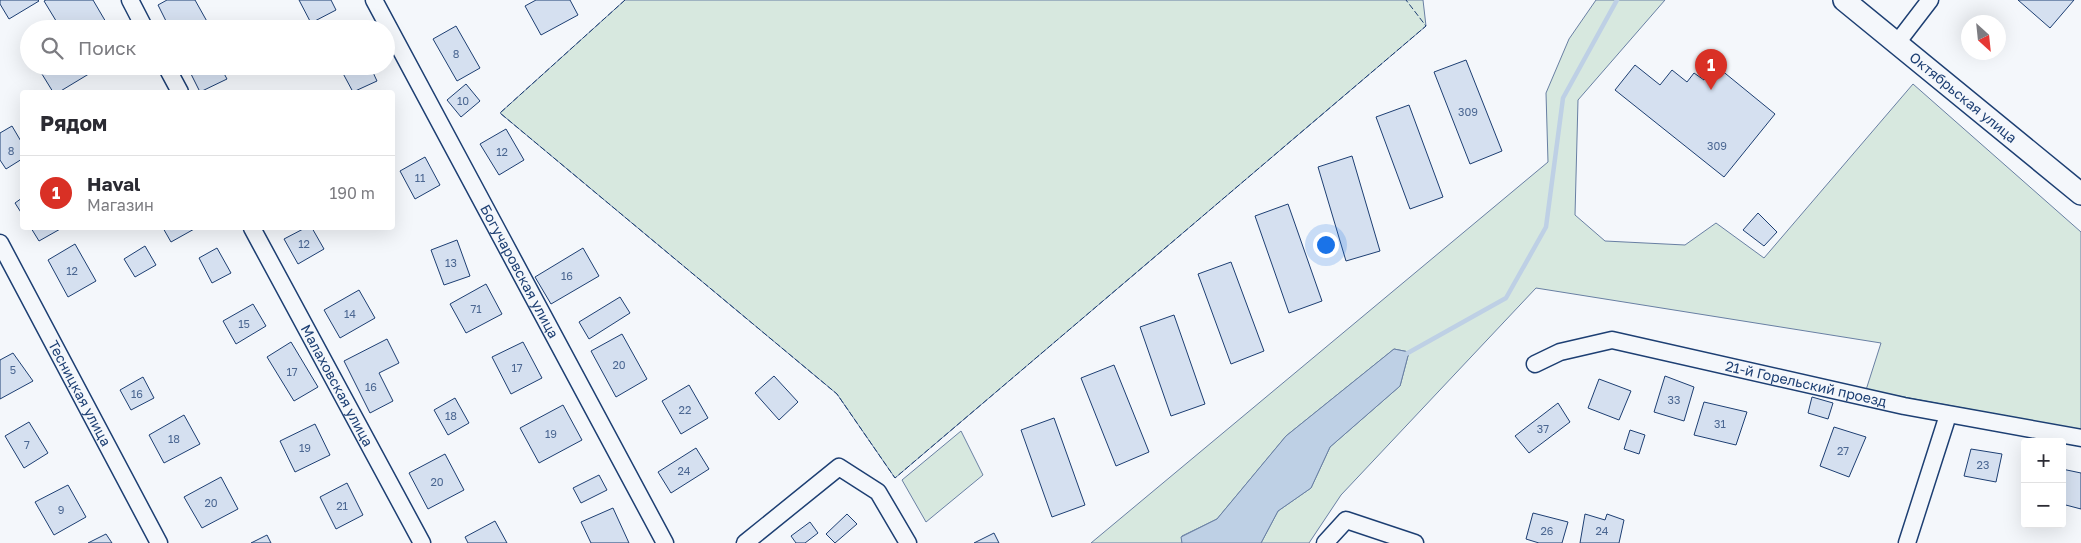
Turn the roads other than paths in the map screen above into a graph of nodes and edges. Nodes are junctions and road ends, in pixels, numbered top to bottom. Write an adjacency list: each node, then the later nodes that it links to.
1 (130, 0): 5 (street)
2 (374, 0): 6 (street, Богучаровская улица)
3 (1844, 0): 8 (main road, Октябрьская улица)
4 (1930, 0): 8 (street)
5 (140, 20)
6 (385, 20)
7 (395, 39): 19 (street, Богучаровская улица)
8 (1897, 43): 11 (main road, Октябрьская улица)
9 (171, 75): 10 (street)
10 (179, 90)
11 (2081, 194)
12 (253, 230): 18 (street, Малаховская улица)
13 (0, 243): 17 (street, Тесницкая улица)
14 (1535, 364): 15 (street, 21-й Горельский проезд)
15 (1948, 415): 16 (street, 21-й Горельский проезд); 24 (street)
16 (2081, 438)
17 (159, 543)
18 (422, 543)
19 (665, 543)
20 (745, 543): 21 (street)
21 (908, 543)
22 (1325, 543): 23 (street)
23 (1415, 543)
24 (1907, 543)

